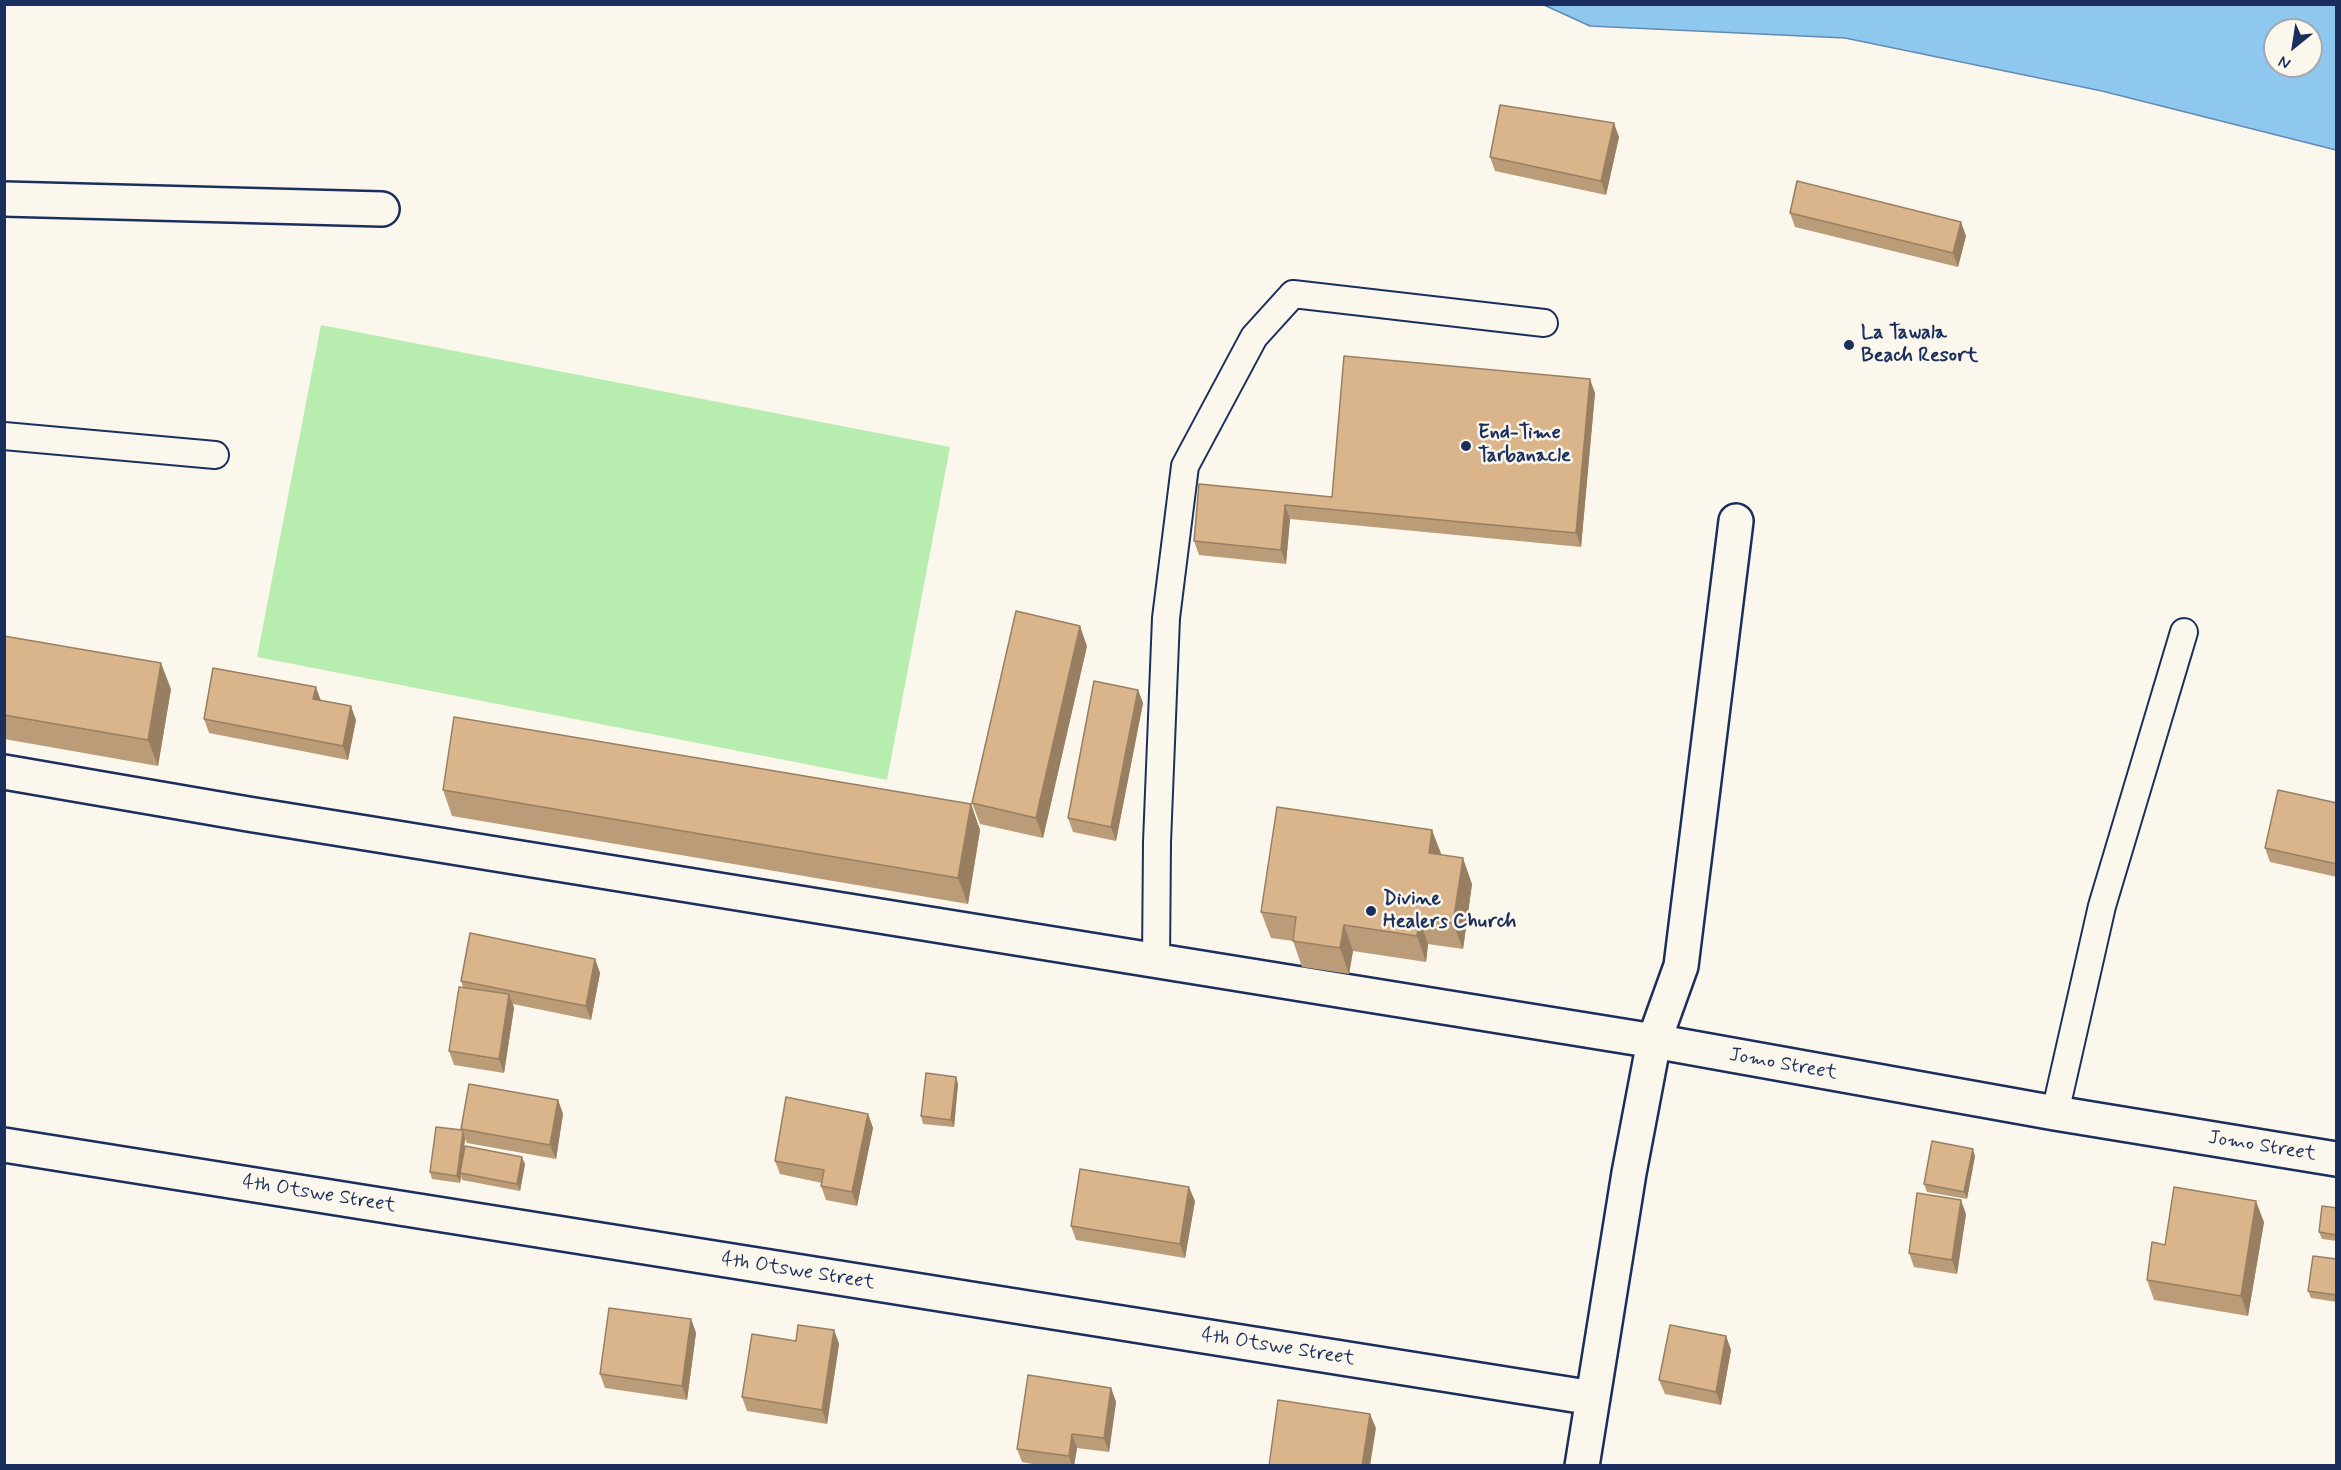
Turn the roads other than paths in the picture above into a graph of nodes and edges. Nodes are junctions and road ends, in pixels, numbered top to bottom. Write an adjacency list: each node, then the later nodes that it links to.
1 (4, 199): 2 (street)
2 (382, 209)
3 (1544, 323): 9 (lane)
4 (4, 436): 5 (lane)
5 (215, 455)
6 (1736, 521): 10 (street)
7 (2184, 632): 11 (lane)
8 (4, 772): 9 (street, Jomo Street)
9 (1156, 961): 10 (street, Jomo Street)
10 (1654, 1041): 11 (street, Jomo Street); 14 (street)
11 (2055, 1113): 13 (street, Jomo Street)
12 (4, 1145): 14 (street, 4th Otswe Street)
13 (2337, 1159)
14 (1593, 1398): 15 (street)
15 (1582, 1466)

